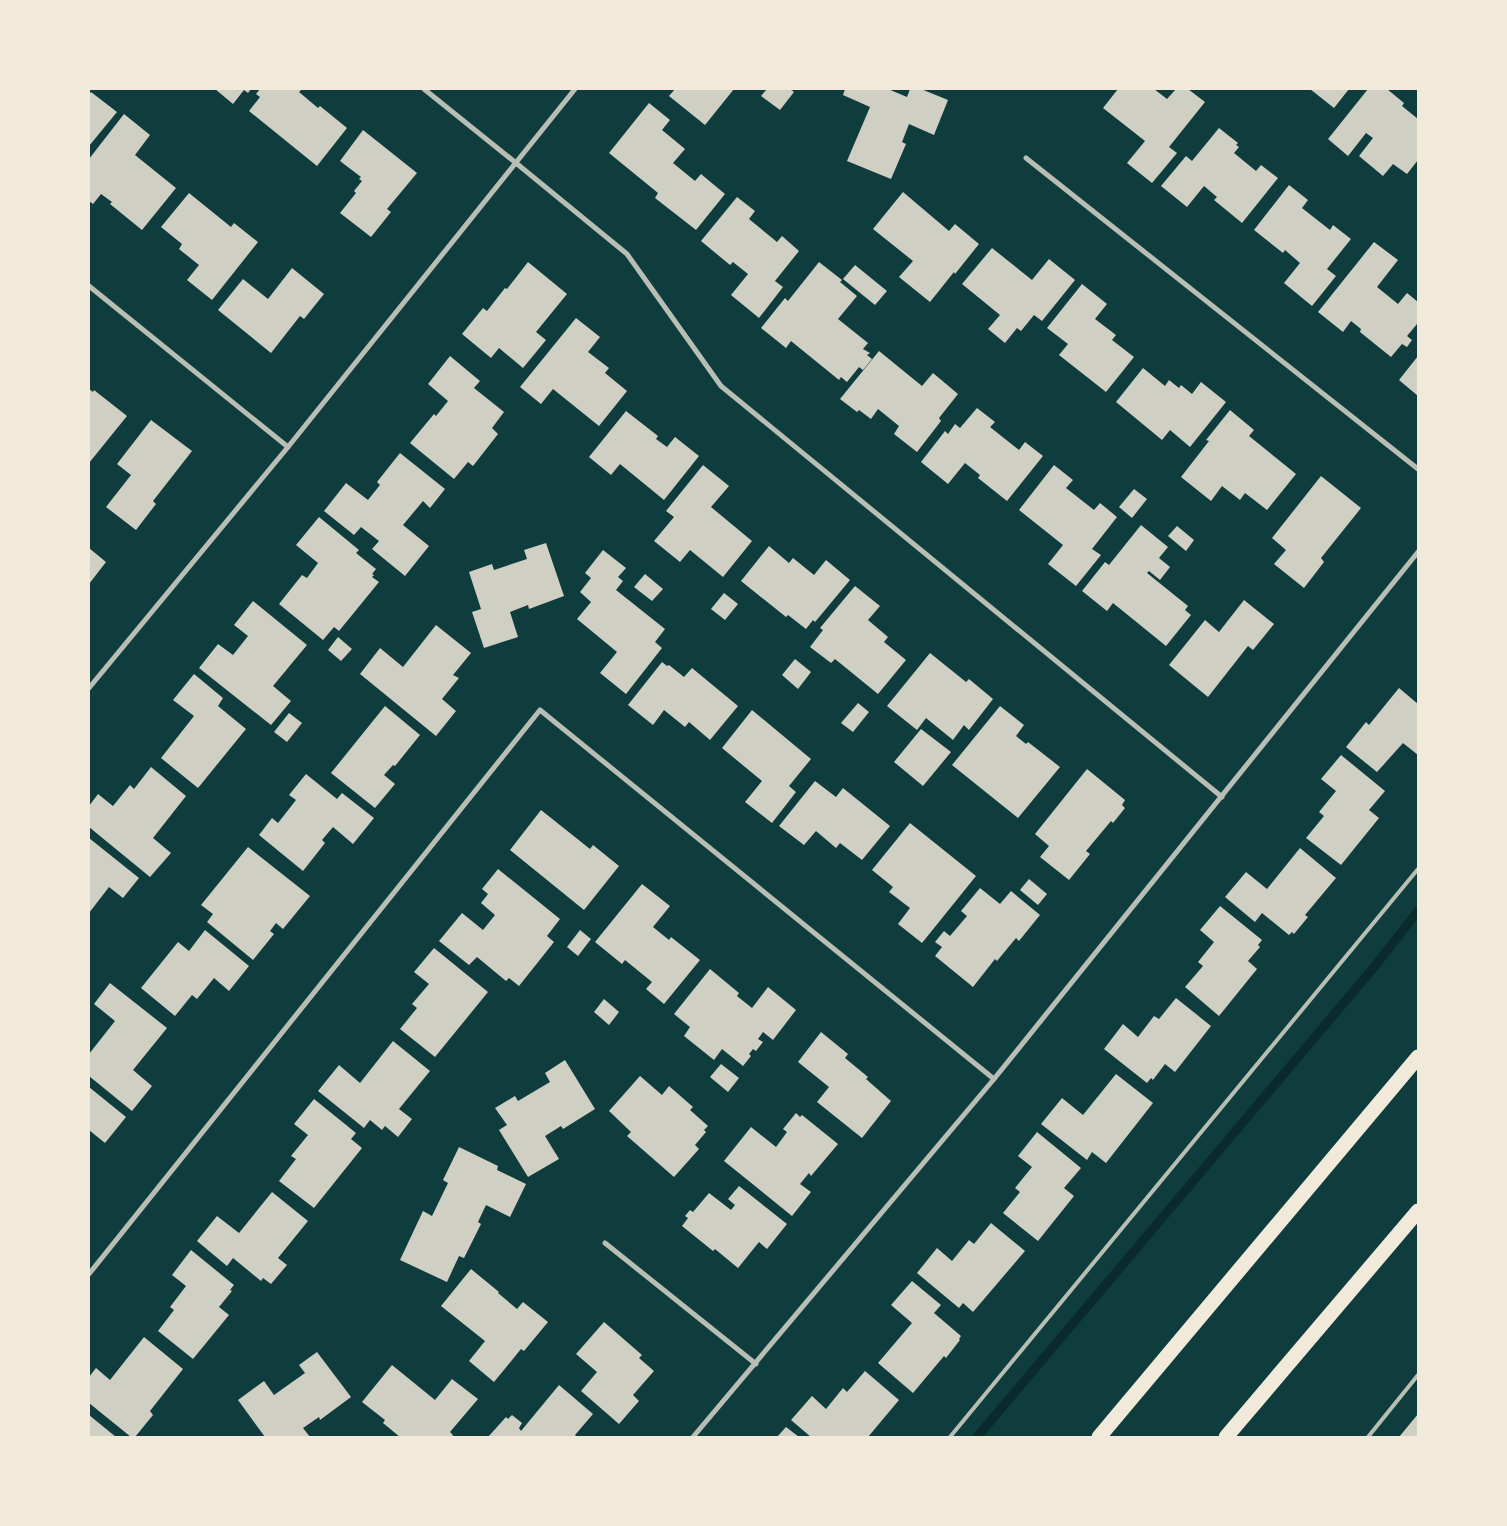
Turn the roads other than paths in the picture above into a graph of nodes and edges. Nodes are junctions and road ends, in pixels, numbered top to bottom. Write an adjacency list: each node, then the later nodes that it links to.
1 (424, 89): 4 (street)
2 (575, 89): 4 (street)
3 (1026, 158): 7 (street)
4 (516, 162): 6 (street); 10 (street)
5 (89, 286): 6 (street)
6 (288, 447): 9 (street)
7 (1418, 470)
8 (1418, 552): 10 (street)
9 (89, 688)
10 (1222, 797): 13 (street)
11 (1418, 869): 20 (lane)
12 (1418, 1057): 21 (highway)
13 (994, 1079): 16 (street); 17 (street)
14 (1418, 1211): 22 (highway)
15 (605, 1243): 17 (street)
16 (89, 1274)
17 (756, 1364): 19 (street)
18 (1418, 1375): 23 (lane)
19 (693, 1437)
20 (950, 1437)
21 (1099, 1437)
22 (1226, 1437)
23 (1368, 1437)

